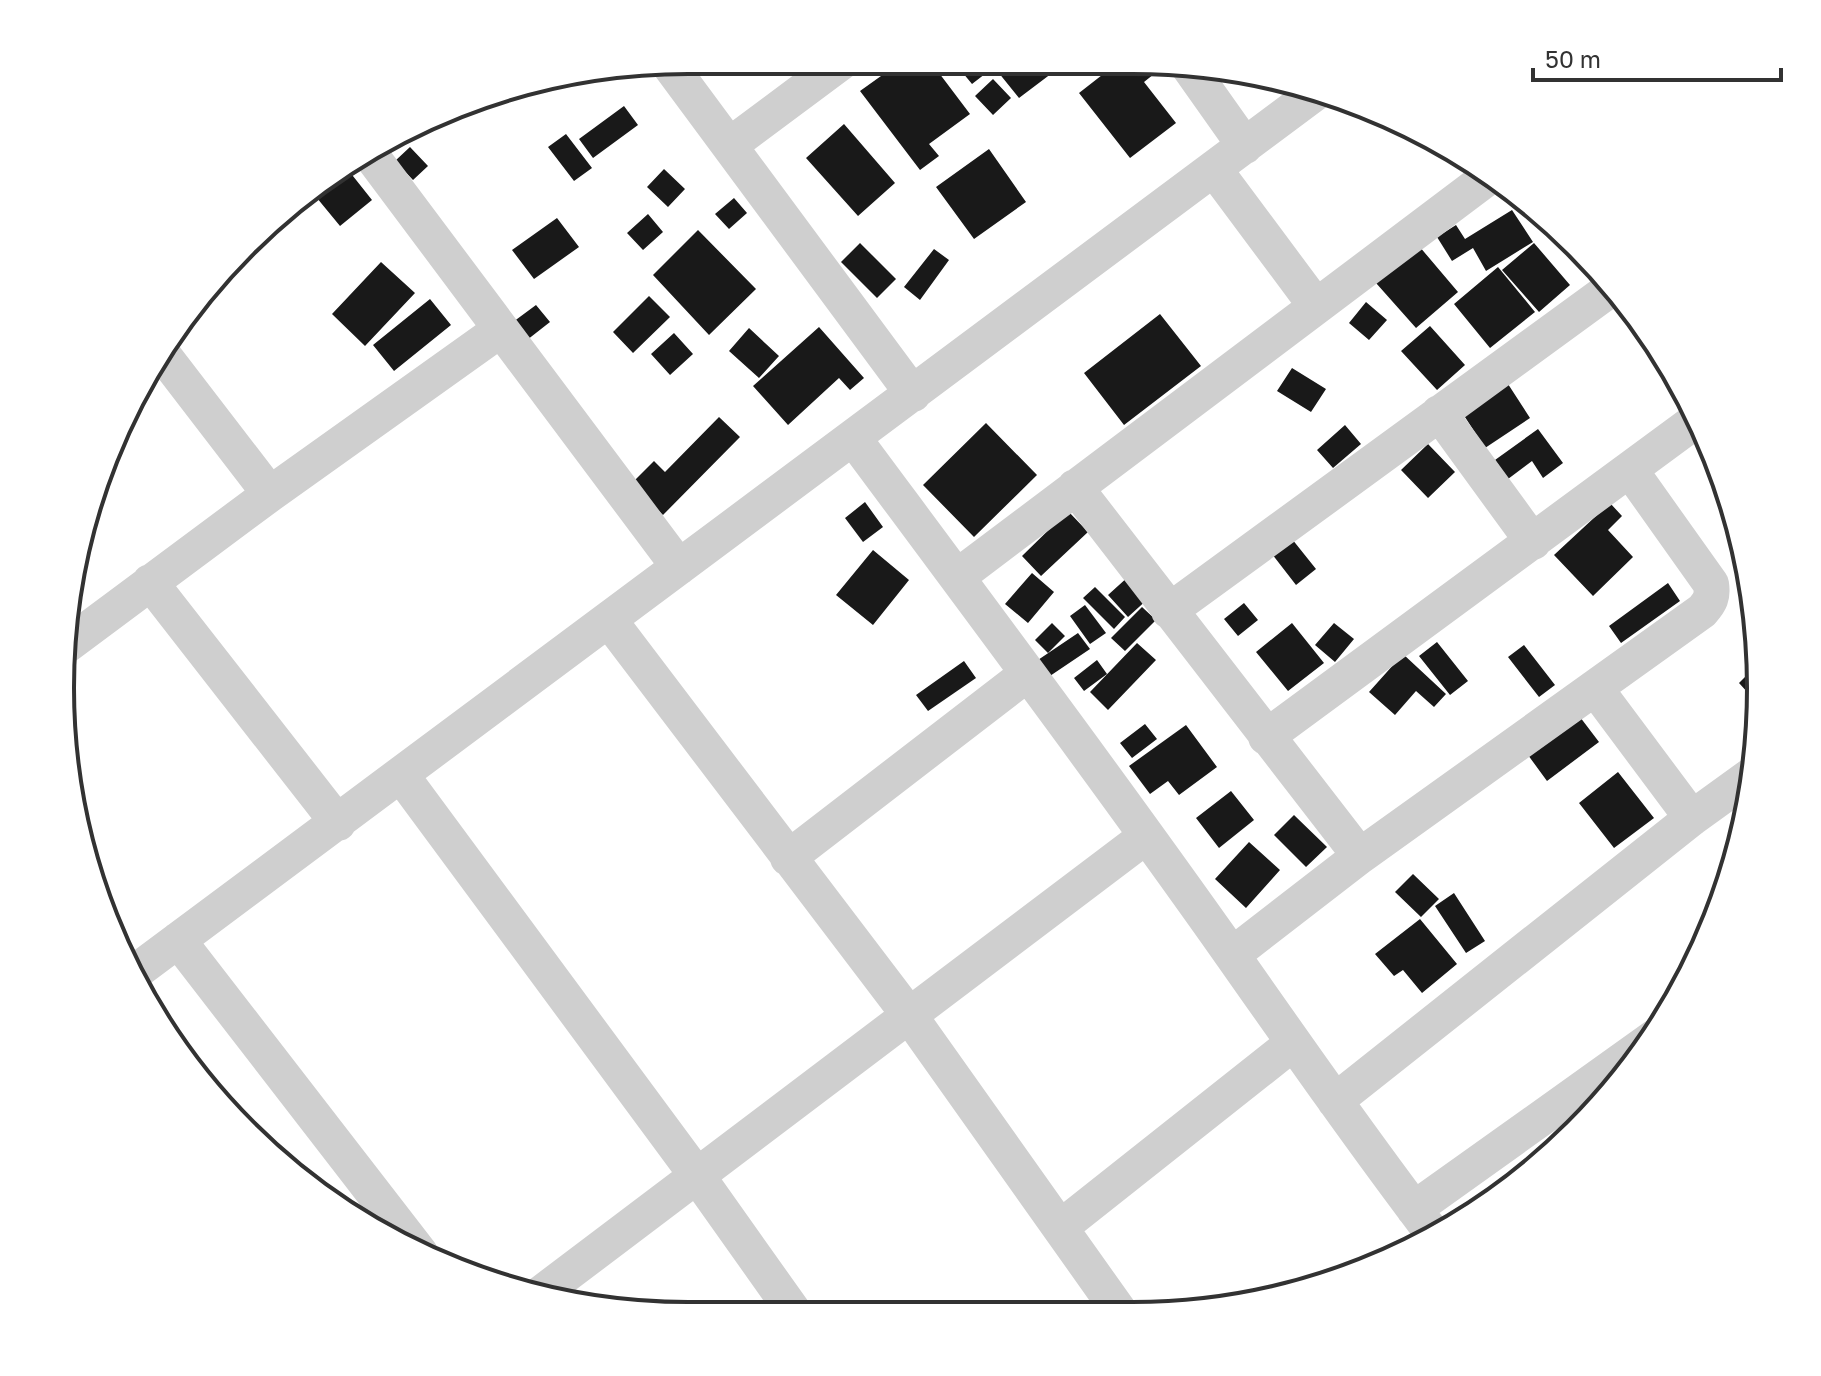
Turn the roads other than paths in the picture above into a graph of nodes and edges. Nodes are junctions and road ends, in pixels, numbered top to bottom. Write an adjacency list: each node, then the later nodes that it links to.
1 (677, 74): 5 (street)
2 (825, 74): 5 (street)
3 (1196, 77): 6 (street)
4 (1306, 100): 6 (street)
5 (730, 145): 14 (street)
6 (1245, 146): 8 (street)
7 (374, 160): 12 (street)
8 (1214, 169): 11 (street); 14 (street)
9 (1481, 182): 11 (street)
10 (1604, 294): 15 (street)
11 (1316, 306): 19 (street)
12 (500, 330): 20 (street); 22 (street)
13 (168, 361): 20 (street)
14 (913, 394): 17 (street)
15 (1439, 413): 21 (street); 25 (street)
16 (1688, 426): 18 (street)
17 (854, 439): 22 (street); 23 (street)
18 (1630, 470): 21 (street); 29 (street)
19 (1075, 487): 23 (street); 25 (street)
20 (270, 494): 24 (street)
21 (1533, 542): 30 (street)
22 (679, 567): 26 (street)
23 (957, 577): 28 (street)
24 (150, 582): 27 (street); 34 (street)
25 (1169, 611): 30 (street)
26 (609, 620): 31 (street); 37 (street)
27 (76, 638)
28 (1027, 674): 35 (street); 37 (street)
29 (1595, 688): 33 (street); 36 (street)
30 (1266, 737): 36 (street)
31 (401, 775): 34 (street); 45 (street)
32 (1739, 784): 33 (street)
33 (1692, 818): 44 (street)
34 (338, 823): 38 (street)
35 (1145, 837): 39 (street); 41 (street)
36 (1360, 856): 39 (street)
37 (788, 858): 41 (street)
38 (178, 940): 40 (street); 48 (street)
39 (1232, 955): 42 (street)
40 (141, 968)
41 (909, 1015): 45 (street); 47 (street)
42 (1292, 1044): 44 (street); 47 (street)
43 (1613, 1070): 46 (street)
44 (1335, 1101): 46 (street)
45 (698, 1177): 49 (street); 50 (street)
46 (1423, 1222)
47 (1061, 1227): 51 (street)
48 (404, 1233)
49 (551, 1286)
50 (787, 1302)
51 (1113, 1302)

